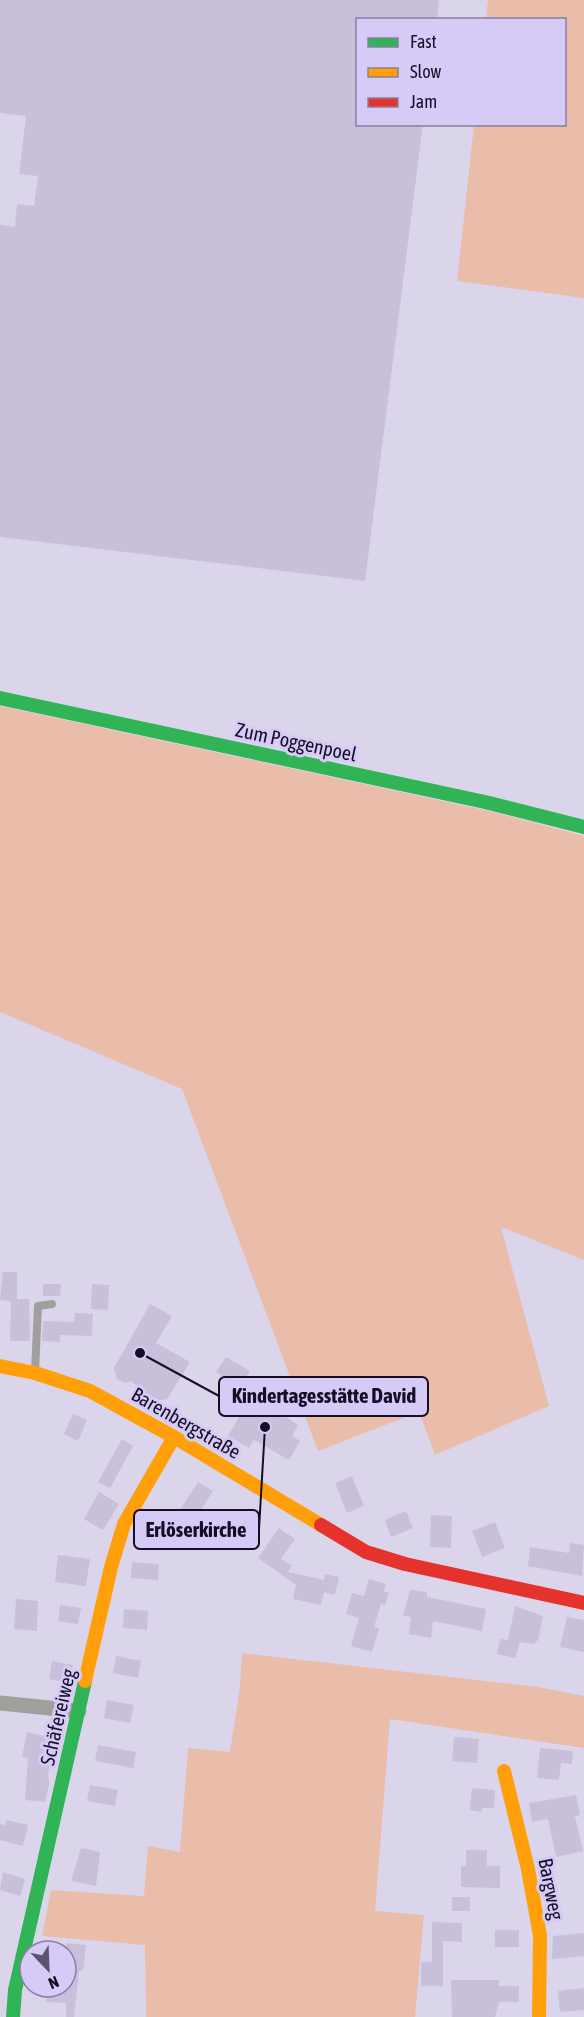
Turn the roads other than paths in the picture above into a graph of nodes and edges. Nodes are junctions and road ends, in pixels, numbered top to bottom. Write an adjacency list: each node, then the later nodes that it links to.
1 (0, 698): 2 (street, Zum Poggenpoel)
2 (584, 826)
3 (52, 1304): 5 (lane)
4 (0, 1366): 5 (street, Barenbergstraße)
5 (35, 1373): 6 (street, Barenbergstraße)
6 (174, 1437): 7 (street, Barenbergstraße); 9 (street, Schäfereiweg)
7 (584, 1603)
8 (0, 1703): 9 (street)
9 (79, 1711): 11 (street, Schäfereiweg)
10 (504, 1771): 12 (street, Bargweg)
11 (13, 2017)
12 (539, 2017)

